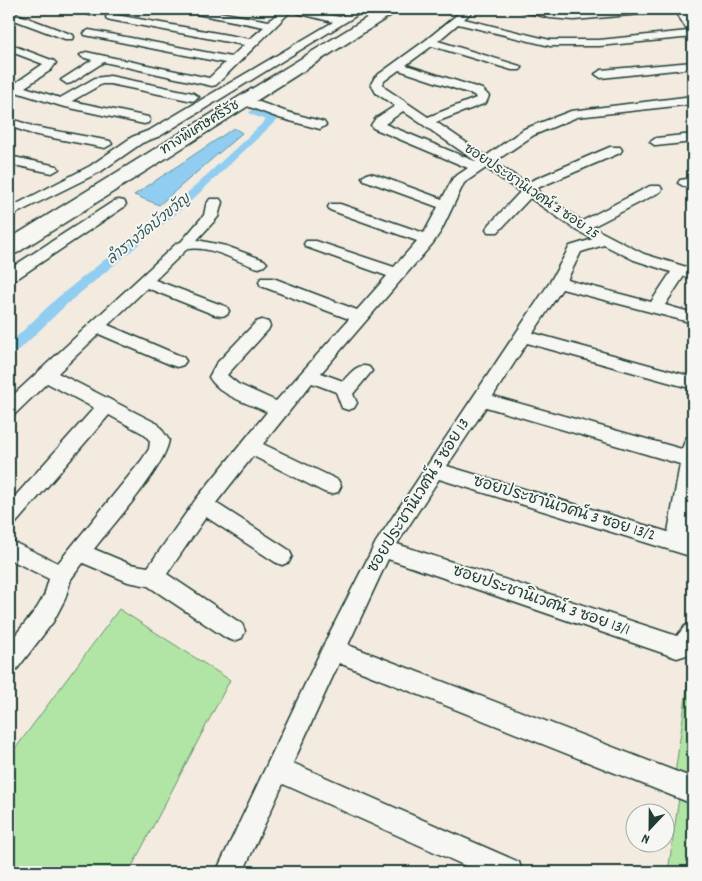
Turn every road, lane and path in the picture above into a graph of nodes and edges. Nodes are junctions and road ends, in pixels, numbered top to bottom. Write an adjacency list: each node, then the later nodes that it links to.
1 (186, 9): 16 (street)
2 (391, 9): 63 (highway, ทางพิเศษศรีรัช)
3 (470, 9): 14 (street)
4 (525, 9): 9 (street)
5 (664, 9): 9 (street)
6 (678, 9): 18 (street)
7 (303, 10): 8 (street); 10 (street)
8 (284, 11): 16 (street)
9 (612, 11)
10 (356, 12): 55 (street); 58 (highway, ทางพิเศษศรีรัช)
11 (9, 14): 13 (street)
12 (111, 16): 21 (street)
13 (22, 19): 15 (street); 19 (street)
14 (456, 20): 18 (street); 20 (street)
15 (9, 24)
16 (272, 24): 21 (street)
17 (89, 33): 25 (street)
18 (693, 33)
19 (69, 37)
20 (430, 42): 27 (street); 28 (street)
21 (252, 43): 25 (street)
22 (9, 47): 31 (street)
23 (86, 55): 24 (street)
24 (101, 59): 25 (street); 30 (street)
25 (234, 61)
26 (693, 65): 29 (street)
27 (397, 66): 36 (street, ซอยประชานิเวศน์ 3 ซอย 25); 39 (street)
28 (516, 68)
29 (601, 74)
30 (67, 80)
31 (11, 88): 34 (street)
32 (193, 97): 34 (street)
33 (693, 100): 46 (street)
34 (61, 102): 37 (street)
35 (251, 103): 40 (street)
36 (403, 106): 39 (street, ซอยประชานิเวศน์ 3 ซอย 25); 46 (street)
37 (144, 120)
38 (9, 122): 43 (street)
39 (426, 122): 46 (street, ซอยประชานิเวศน์ 3 ซอย 25)
40 (320, 125)
41 (693, 138): 42 (street)
42 (656, 142)
43 (105, 144)
44 (615, 150): 50 (street)
45 (9, 160): 47 (street)
46 (481, 164): 50 (street, ซอยประชานิเวศน์ 3 ซอย 25); 53 (street)
47 (52, 169)
48 (368, 177): 53 (street)
49 (655, 189): 56 (street)
50 (526, 190): 56 (street, ซอยประชานิเวศน์ 3 ซอย 25); 57 (street)
51 (216, 202): 61 (street)
52 (118, 204): 67 (street)
53 (446, 205): 59 (street)
54 (335, 207): 59 (street)
55 (9, 213)
56 (581, 227): 60 (street, ซอยประชานิเวศน์ 3 ซอย 25)
57 (493, 228)
58 (9, 232)
59 (428, 240): 66 (street)
60 (605, 240): 65 (street, ซอยประชานิเวศน์ 3 ซอย 25); 70 (street, ซอยประชานิเวศน์ 3 ซอย 13)
61 (187, 244): 64 (street); 68 (street)
62 (311, 244): 66 (street)
63 (9, 248)
64 (259, 264)
65 (687, 272): 71 (street)
66 (398, 274): 73 (street)
67 (9, 276)
68 (142, 282): 72 (street); 75 (street)
69 (267, 282): 73 (street)
70 (558, 283): 71 (street); 77 (street, ซอยประชานิเวศน์ 3 ซอย 13)
71 (655, 309): 74 (street)
72 (221, 311)
73 (360, 317): 81 (street)
74 (693, 318)
75 (95, 326): 78 (street); 80 (street)
76 (262, 326): 86 (street)
77 (523, 336): 82 (street); 83 (street, ซอยประชานิเวศน์ 3 ซอย 13)
78 (177, 361)
79 (363, 371): 81 (street)
80 (44, 374): 84 (street); 85 (street)
81 (309, 375): 86 (street)
82 (693, 383)
83 (481, 399): 88 (street); 89 (street, ซอยประชานิเวศน์ 3 ซอย 13)
84 (106, 406): 92 (street); 96 (street)
85 (9, 409)
86 (279, 410): 87 (street)
87 (250, 446): 90 (street); 91 (street)
88 (692, 451): 93 (street)
89 (435, 470): 93 (street, ซอยประชานิเวศน์ 3 ซอย 13/2); 94 (street, ซอยประชานิเวศน์ 3 ซอย 13)
90 (331, 486)
91 (203, 505): 97 (street); 99 (street)
92 (9, 517)
93 (685, 546)
94 (383, 548): 101 (street, ซอยประชานิเวศน์ 3 ซอย 13/1); 102 (street, ซอยประชานิเวศน์ 3 ซอย 13)
95 (9, 549): 98 (street)
96 (80, 552): 98 (street); 99 (street)
97 (282, 556)
98 (61, 576): 103 (street)
99 (153, 577): 100 (street)
100 (234, 631)
101 (693, 633)
102 (333, 650): 104 (street, ซอยประชานิเวศน์ 3 ซอย 13); 105 (street)
103 (9, 661)
104 (277, 768): 106 (street, ซอยประชานิเวศน์ 3 ซอย 13); 107 (street)
105 (693, 791)
106 (229, 872)
107 (509, 872)

